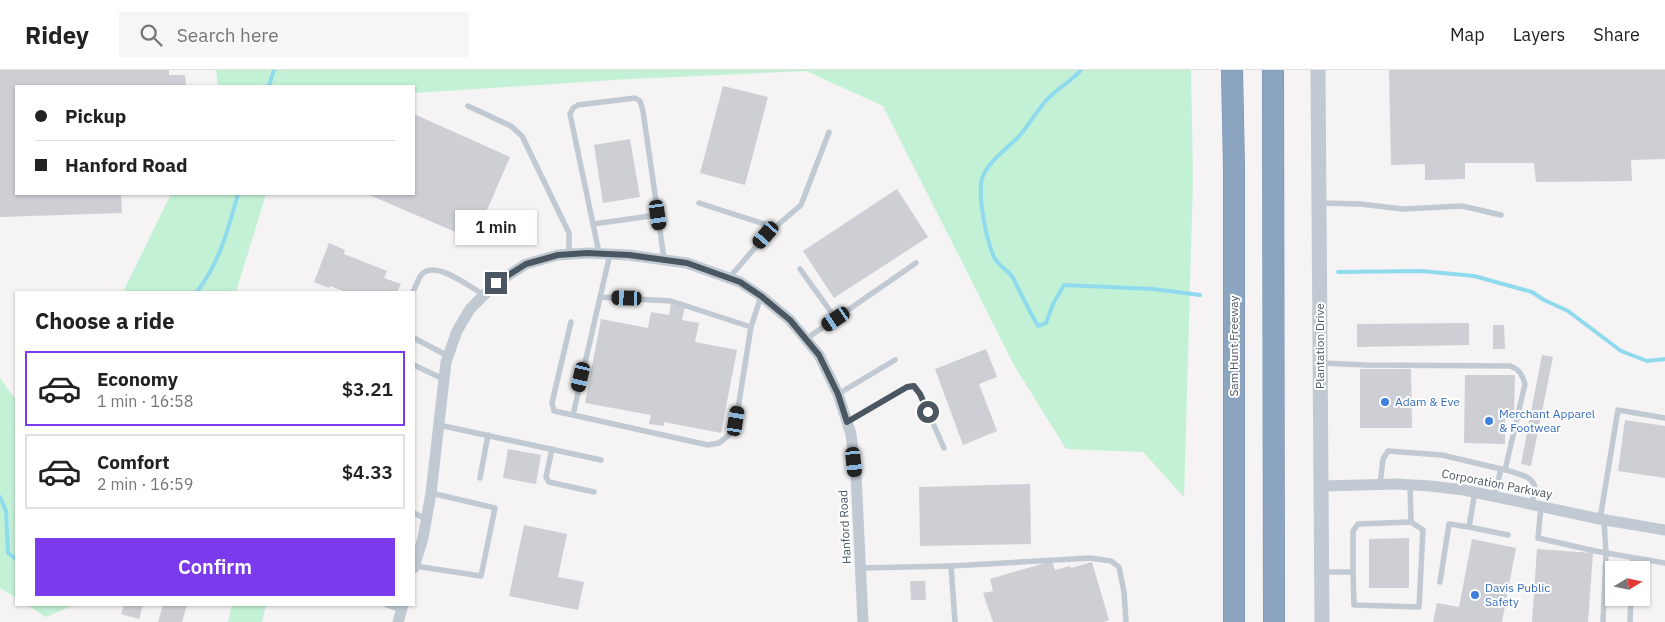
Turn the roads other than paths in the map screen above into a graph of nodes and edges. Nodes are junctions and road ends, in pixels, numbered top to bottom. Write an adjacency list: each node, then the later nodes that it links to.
1 (1232, 70): 44 (highway, Sam Hunt Freeway)
2 (1272, 70): 32 (highway)
3 (1318, 70): 7 (street, Plantation Drive)
4 (468, 106): 12 (lane)
5 (829, 132): 11 (lane)
6 (699, 203): 11 (lane)
7 (1320, 204): 9 (lane); 29 (street, Plantation Drive)
8 (658, 215): 10 (lane); 10 (lane); 14 (lane)
9 (1501, 216)
10 (593, 224): 13 (lane)
11 (774, 227): 17 (lane)
12 (569, 254): 13 (street, Hanford Road); 19 (street, Hanford Road)
13 (604, 254): 14 (street, Hanford Road); 21 (lane)
14 (664, 260): 17 (street, Hanford Road)
15 (916, 263): 22 (lane)
16 (800, 268): 22 (lane)
17 (729, 278): 20 (street, Hanford Road)
18 (414, 291): 19 (lane)
19 (484, 295): 27 (street, Hanford Road)
20 (761, 296): 24 (lane); 26 (street, Hanford Road)
21 (600, 297): 24 (lane); 34 (lane)
22 (836, 319): 26 (lane)
23 (571, 322): 34 (lane)
24 (751, 327): 34 (lane)
25 (415, 339): 27 (lane)
26 (806, 339): 33 (street, Hanford Road)
27 (448, 356): 31 (street, Hanford Road)
28 (895, 360): 33 (lane)
29 (1321, 363): 42 (lane); 47 (street, Plantation Drive)
30 (415, 365): 31 (lane)
31 (443, 379): 37 (street, Hanford Road)
32 (1274, 381): 78 (highway); 79 (highway)
33 (838, 394): 36 (street, Hanford Road)
34 (573, 415)
35 (1665, 418): 55 (lane)
36 (847, 422): 39 (lane); 66 (street, Hanford Road)
37 (439, 425): 38 (lane); 50 (street, Hanford Road)
38 (488, 435): 40 (lane); 43 (lane)
39 (944, 448)
40 (552, 449): 41 (lane); 48 (lane)
41 (601, 460)
42 (1503, 469): 45 (lane); 51 (lane); 52 (lane)
43 (480, 478)
44 (1234, 483): 76 (highway); 77 (highway, Sam Hunt Freeway)
45 (1380, 485): 46 (street, Corporation Parkway); 47 (street, Corporation Parkway)
46 (1410, 485): 49 (street, Corporation Parkway); 56 (lane)
47 (1322, 486): 67 (street, Plantation Drive)
48 (594, 492)
49 (1475, 492): 51 (street, Corporation Parkway); 57 (lane)
50 (430, 493): 54 (street, Hanford Road); 62 (lane)
51 (1494, 496): 52 (street, Corporation Parkway)
52 (1536, 506): 55 (street, Corporation Parkway); 60 (lane)
53 (415, 513): 54 (lane)
54 (426, 518): 62 (street, Hanford Road)
55 (1602, 520): 58 (street, Corporation Parkway); 60 (lane)
56 (1411, 522): 68 (lane); 68 (lane)
57 (1470, 527): 59 (lane); 69 (lane)
58 (1665, 530)
59 (1508, 535)
60 (1606, 553): 61 (lane); 81 (lane)
61 (1633, 558): 63 (lane); 64 (lane)
62 (415, 560)
63 (1633, 561)
64 (1665, 563)
65 (951, 566): 66 (lane); 74 (lane); 75 (lane)
66 (860, 568): 73 (street, Hanford Road)
67 (1321, 572): 68 (lane); 80 (street, Plantation Drive)
68 (1353, 572)
69 (1440, 582)
70 (1631, 606): 82 (lane)
71 (402, 608): 72 (street)
72 (398, 622)
73 (863, 622)
74 (955, 622)
75 (1126, 622)
76 (1225, 622)
77 (1234, 622)
78 (1274, 622)
79 (1281, 622)
80 (1322, 622)
81 (1603, 622)
82 (1630, 622)

